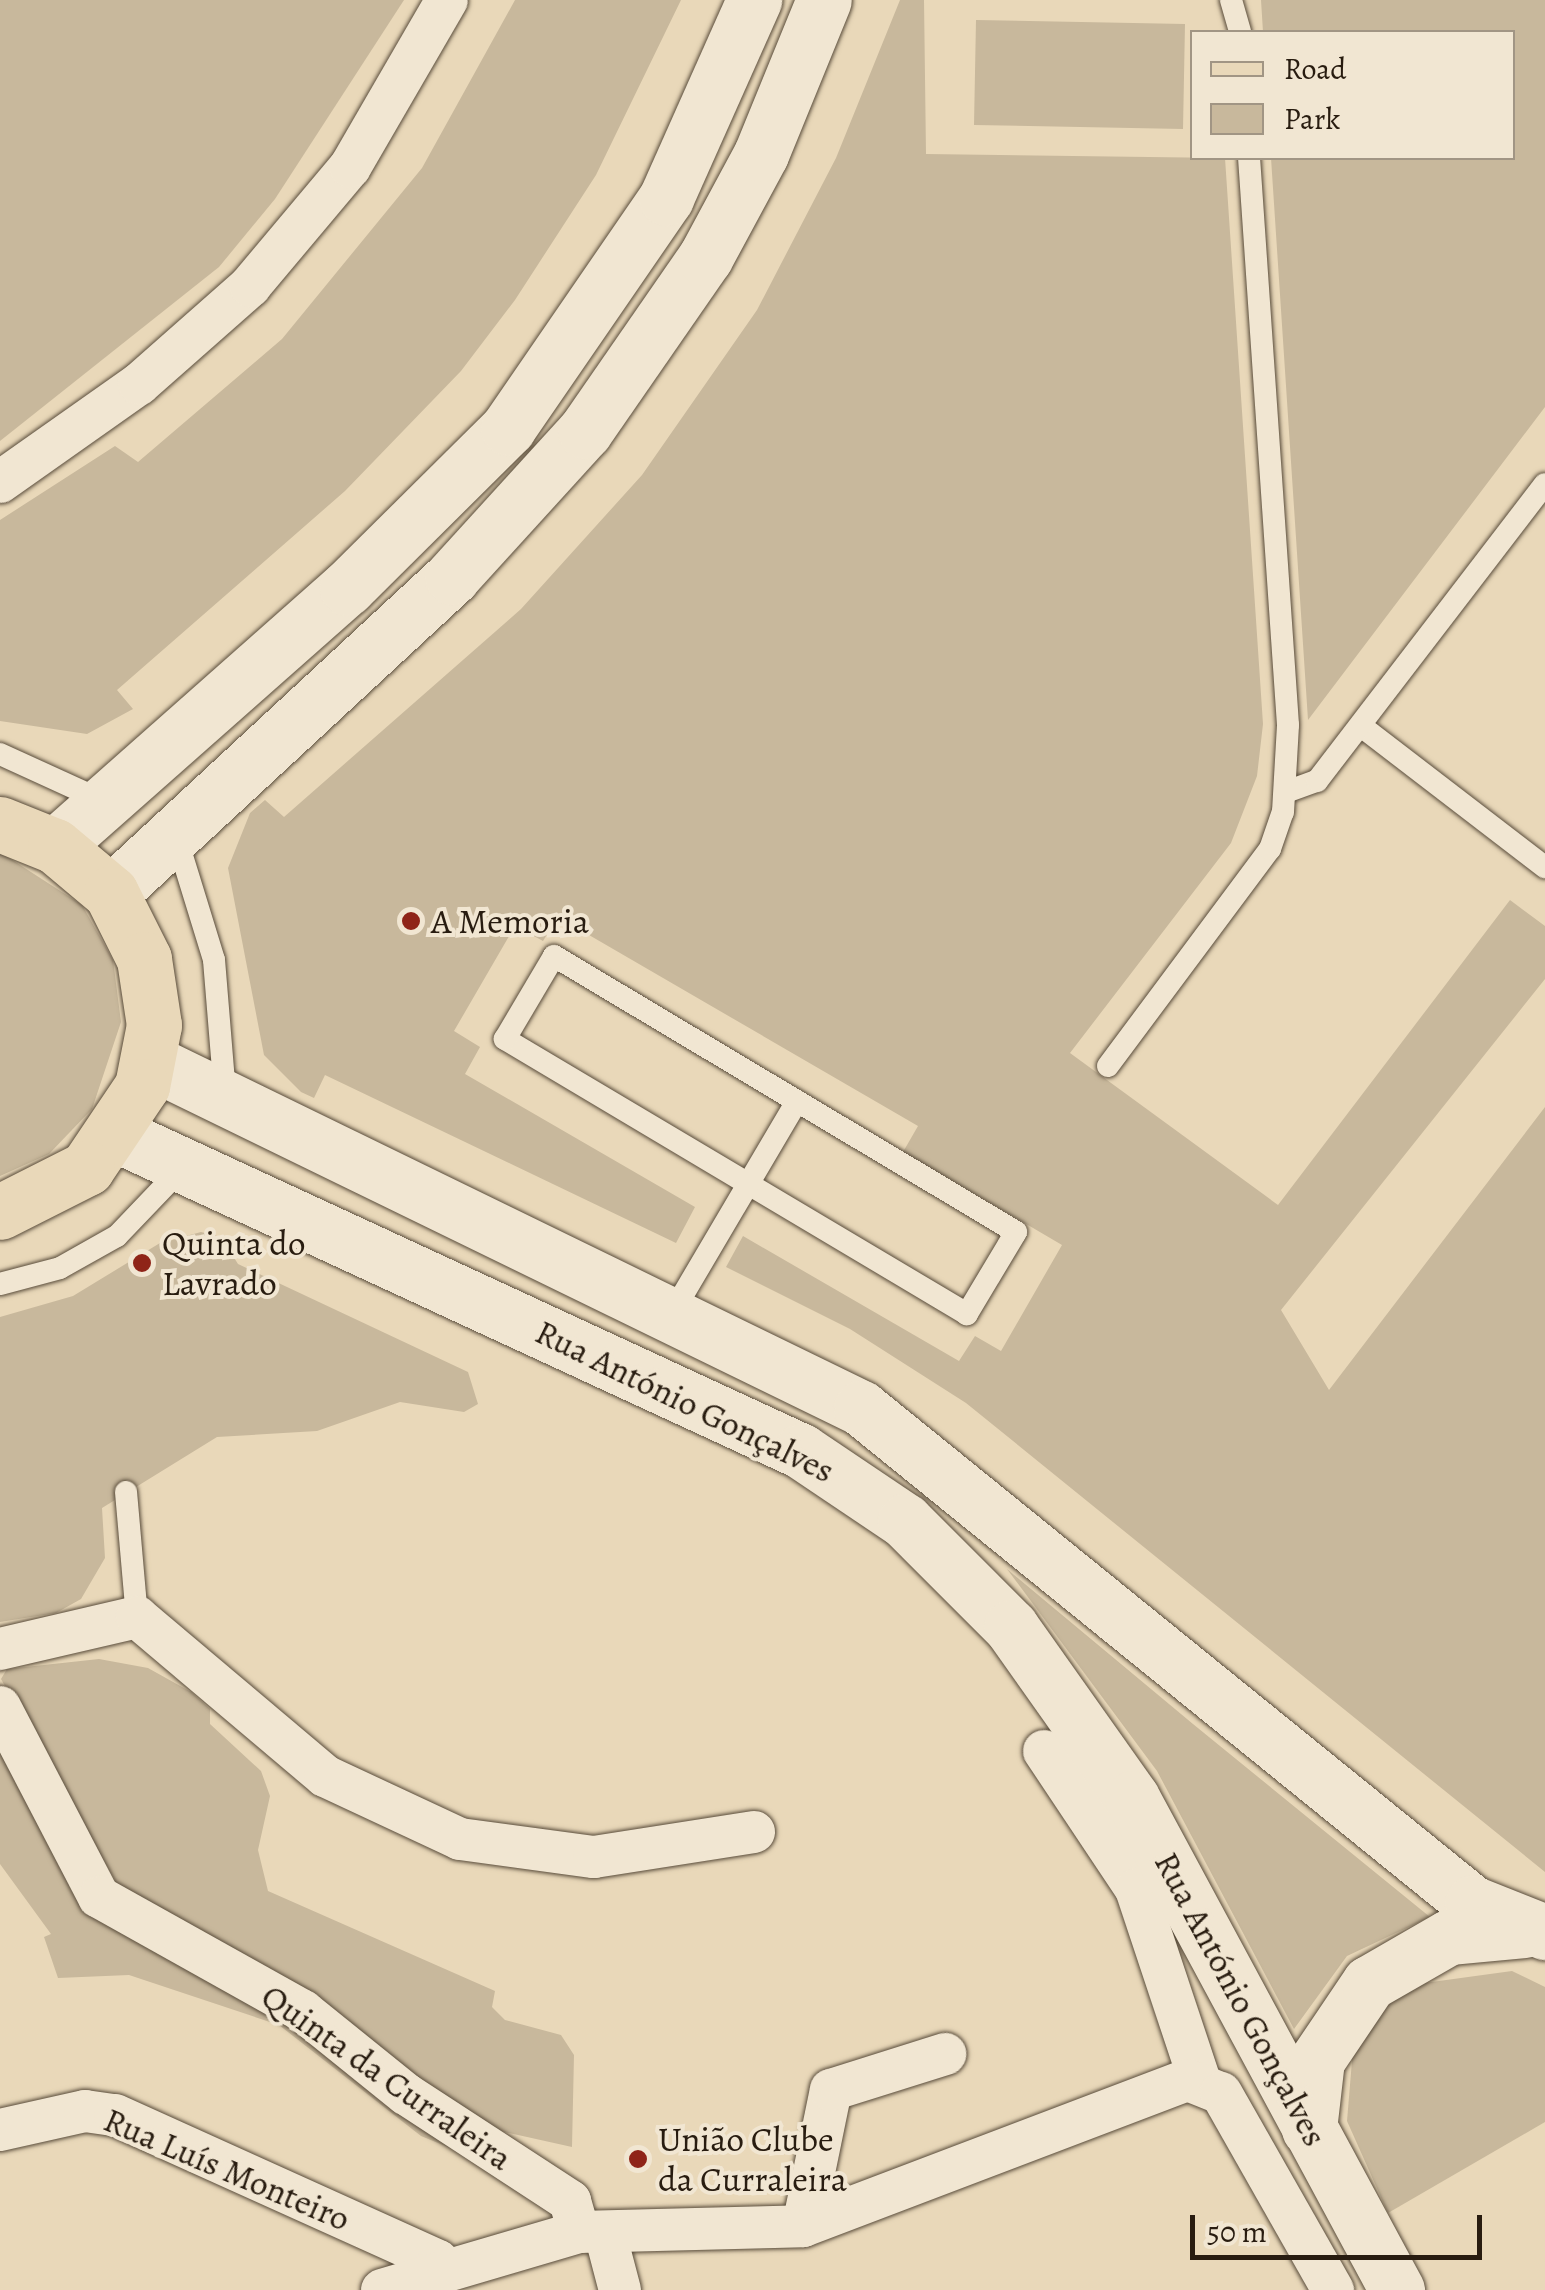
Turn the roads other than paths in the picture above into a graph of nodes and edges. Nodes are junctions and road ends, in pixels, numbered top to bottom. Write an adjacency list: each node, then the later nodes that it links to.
1 (447, 0): 7 (street)
2 (754, 0): 12 (main road)
3 (824, 0): 14 (main road)
4 (1231, 0): 5 (lane)
5 (1239, 30)
6 (1249, 160): 11 (lane)
7 (0, 482)
8 (1545, 484): 9 (lane)
9 (1361, 726): 11 (lane); 16 (lane)
10 (0, 754): 12 (lane)
11 (1286, 792): 19 (lane)
12 (103, 800): 15 (main road)
13 (0, 824): 15 (main road)
14 (173, 828): 17 (main road); 20 (lane)
15 (55, 846): 17 (main road)
16 (1545, 867)
17 (110, 893): 18 (main road)
18 (149, 1061): 20 (main road, Rua António Gonçalves); 22 (main road)
19 (1108, 1066)
20 (225, 1098): 27 (main road, Rua António Gonçalves)
21 (797, 1102): 24 (lane); 24 (lane); 24 (lane)
22 (115, 1134): 23 (main road, Rua António Gonçalves); 25 (main road)
23 (184, 1166): 26 (lane); 37 (main road, Rua António Gonçalves)
24 (748, 1184): 27 (lane)
25 (0, 1212)
26 (0, 1284)
27 (671, 1316): 34 (main road, Rua António Gonçalves)
28 (126, 1492): 29 (lane)
29 (138, 1617): 30 (street); 33 (street)
30 (0, 1649)
31 (0, 1707): 40 (street, Quinta da Curraleira)
32 (1044, 1751): 36 (street)
33 (754, 1832)
34 (1544, 1931): 37 (main road)
35 (945, 2054): 39 (street)
36 (1200, 2081): 39 (street); 44 (street)
37 (1309, 2129): 45 (main road, Rua António Gonçalves)
38 (0, 2130): 41 (street, Rua Luís Monteiro)
39 (804, 2226): 40 (street)
40 (592, 2233): 41 (street); 43 (street, Quinta da Curraleira)
41 (438, 2271): 42 (street)
42 (382, 2290)
43 (620, 2290)
44 (1333, 2290)
45 (1397, 2290)

